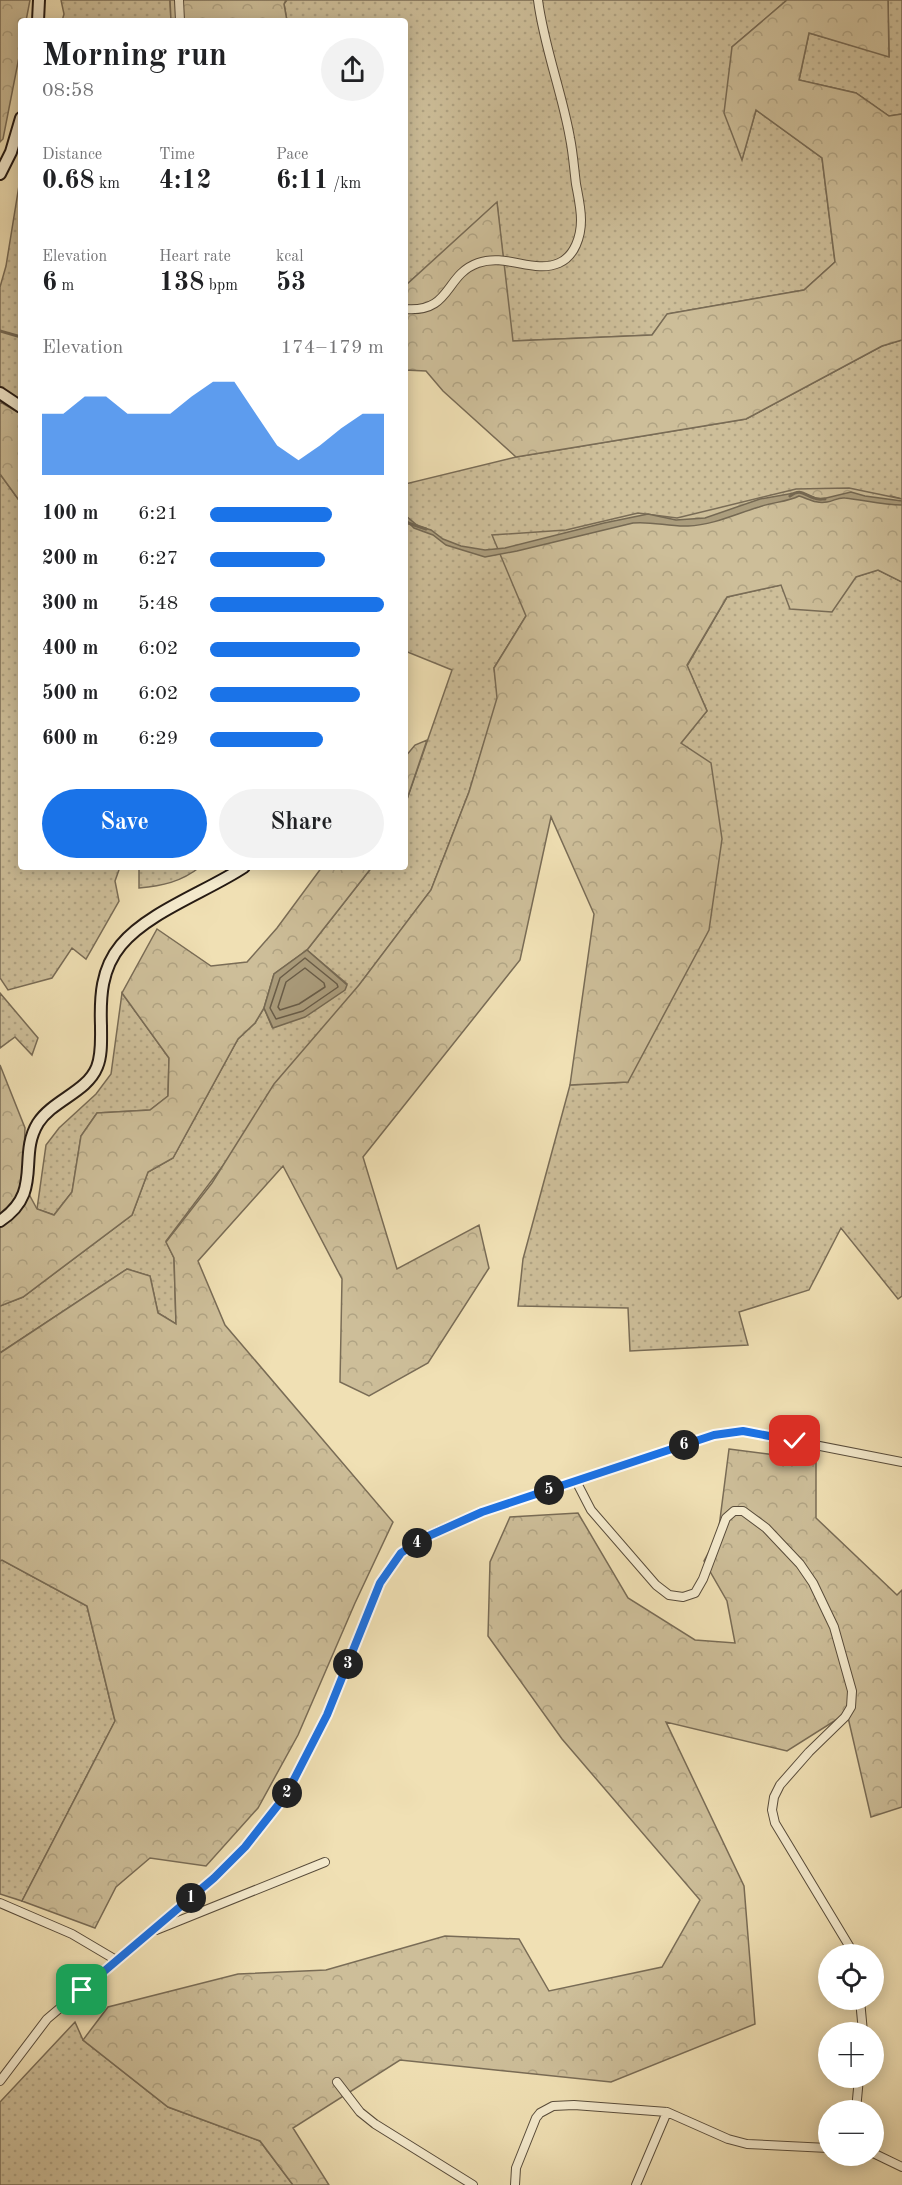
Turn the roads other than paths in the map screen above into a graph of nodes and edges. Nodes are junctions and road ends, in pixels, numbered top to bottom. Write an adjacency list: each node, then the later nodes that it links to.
1 (39, 0): 4 (main road)
2 (179, 0): 5 (street)
3 (538, 0): 8 (street)
4 (38, 18)
5 (180, 18)
6 (18, 128): 7 (main road)
7 (0, 174)
8 (408, 309)
9 (0, 393): 10 (main road)
10 (18, 405)
11 (239, 870): 12 (main road)
12 (0, 1221)
13 (902, 1462): 14 (street)
14 (576, 1481): 17 (street); 18 (street)
15 (325, 1862): 17 (street)
16 (0, 1903): 19 (street)
17 (146, 1934): 19 (street)
18 (848, 1944)
19 (116, 1960): 20 (street)
20 (0, 2081)
21 (337, 2082): 26 (street)
22 (667, 2112): 23 (street); 27 (street); 28 (street)
23 (818, 2147)
24 (884, 2158): 25 (street)
25 (902, 2167)
26 (473, 2185)
27 (515, 2185)
28 (636, 2185)

